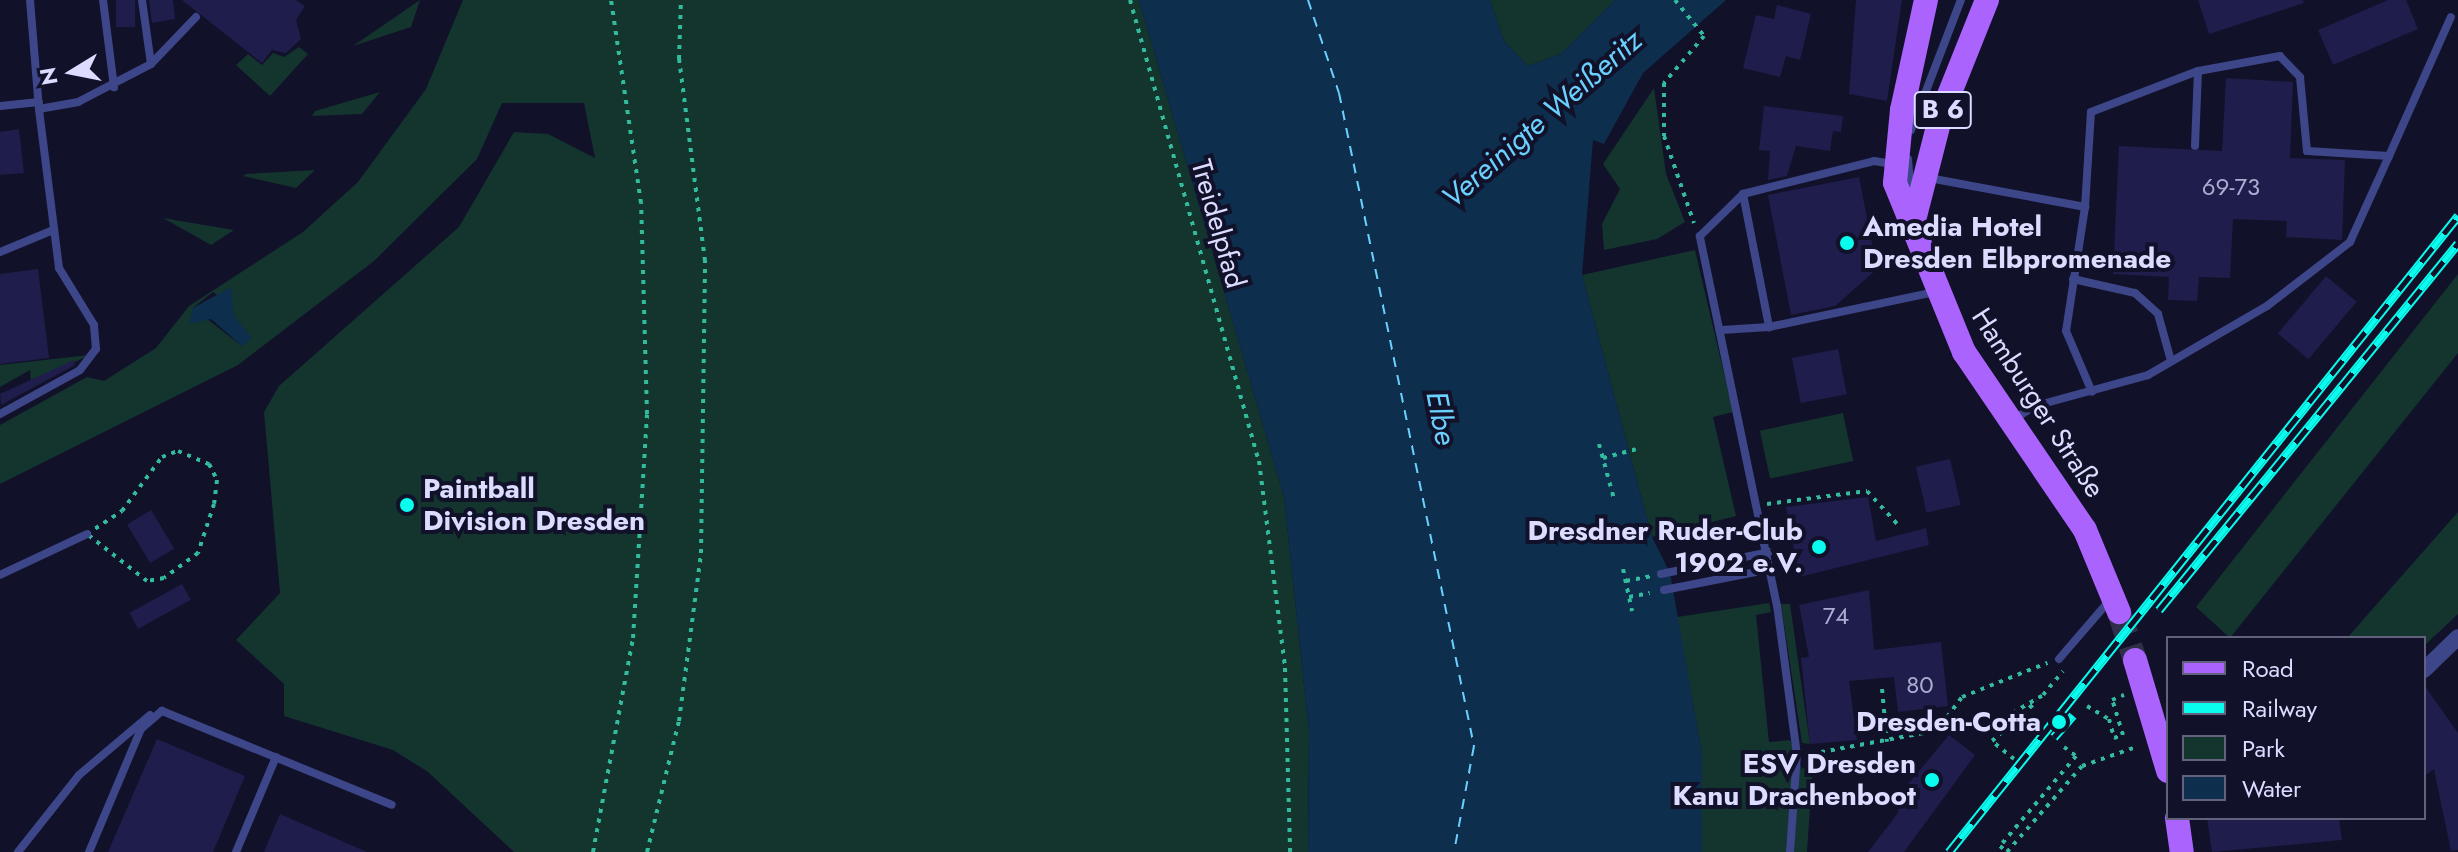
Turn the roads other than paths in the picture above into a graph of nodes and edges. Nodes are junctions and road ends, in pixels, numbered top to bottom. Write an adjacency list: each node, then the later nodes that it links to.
1 (30, 0): 12 (lane)
2 (103, 0): 11 (lane)
3 (142, 0): 9 (lane)
4 (1926, 0): 16 (main road, Hamburger Straße / B 6)
5 (1961, 0): 20 (lane)
6 (1987, 0): 17 (main road, B 6)
7 (196, 17): 9 (lane)
8 (2451, 17): 15 (lane)
9 (151, 64): 11 (lane)
10 (2198, 71): 14 (lane); 15 (lane); 19 (lane)
11 (114, 87): 12 (lane)
12 (39, 105): 13 (lane); 21 (lane)
13 (0, 106)
14 (2195, 146)
15 (2389, 156): 27 (lane)
16 (1894, 165): 18 (lane); 20 (main road, Hamburger Straße / B 6)
17 (1928, 178): 19 (lane); 20 (main road, B 6)
18 (1743, 194): 25 (lane); 26 (lane)
19 (2085, 207): 23 (lane)
20 (1913, 224): 24 (main road, Hamburger Straße / B 6)
21 (53, 230): 22 (lane); 29 (lane)
22 (0, 252)
23 (2073, 279): 27 (lane); 28 (lane)
24 (1935, 292): 25 (lane); 30 (main road, Hamburger Straße / B 6)
25 (1769, 327): 26 (lane)
26 (1721, 330): 32 (lane)
27 (2171, 361): 28 (lane)
28 (2092, 392): 30 (lane)
29 (0, 414)
30 (2010, 422): 37 (main road, Hamburger Straße / B 6)
31 (87, 534): 34 (lane)
32 (1769, 552): 33 (lane); 35 (lane)
33 (1771, 569): 36 (lane); 50 (lane)
34 (0, 575)
35 (1657, 575)
36 (1661, 591)
37 (2116, 605): 39 (lane)
38 (2458, 637): 41 (street)
39 (2059, 659)
40 (2135, 660): 44 (main road)
41 (2426, 668)
42 (154, 713): 43 (lane); 47 (lane); 48 (lane)
43 (276, 757): 45 (lane); 49 (lane)
44 (2166, 764)
45 (392, 805)
46 (2177, 820): 51 (main road)
47 (18, 852)
48 (89, 852)
49 (236, 852)
50 (1790, 852)
51 (2182, 852)

